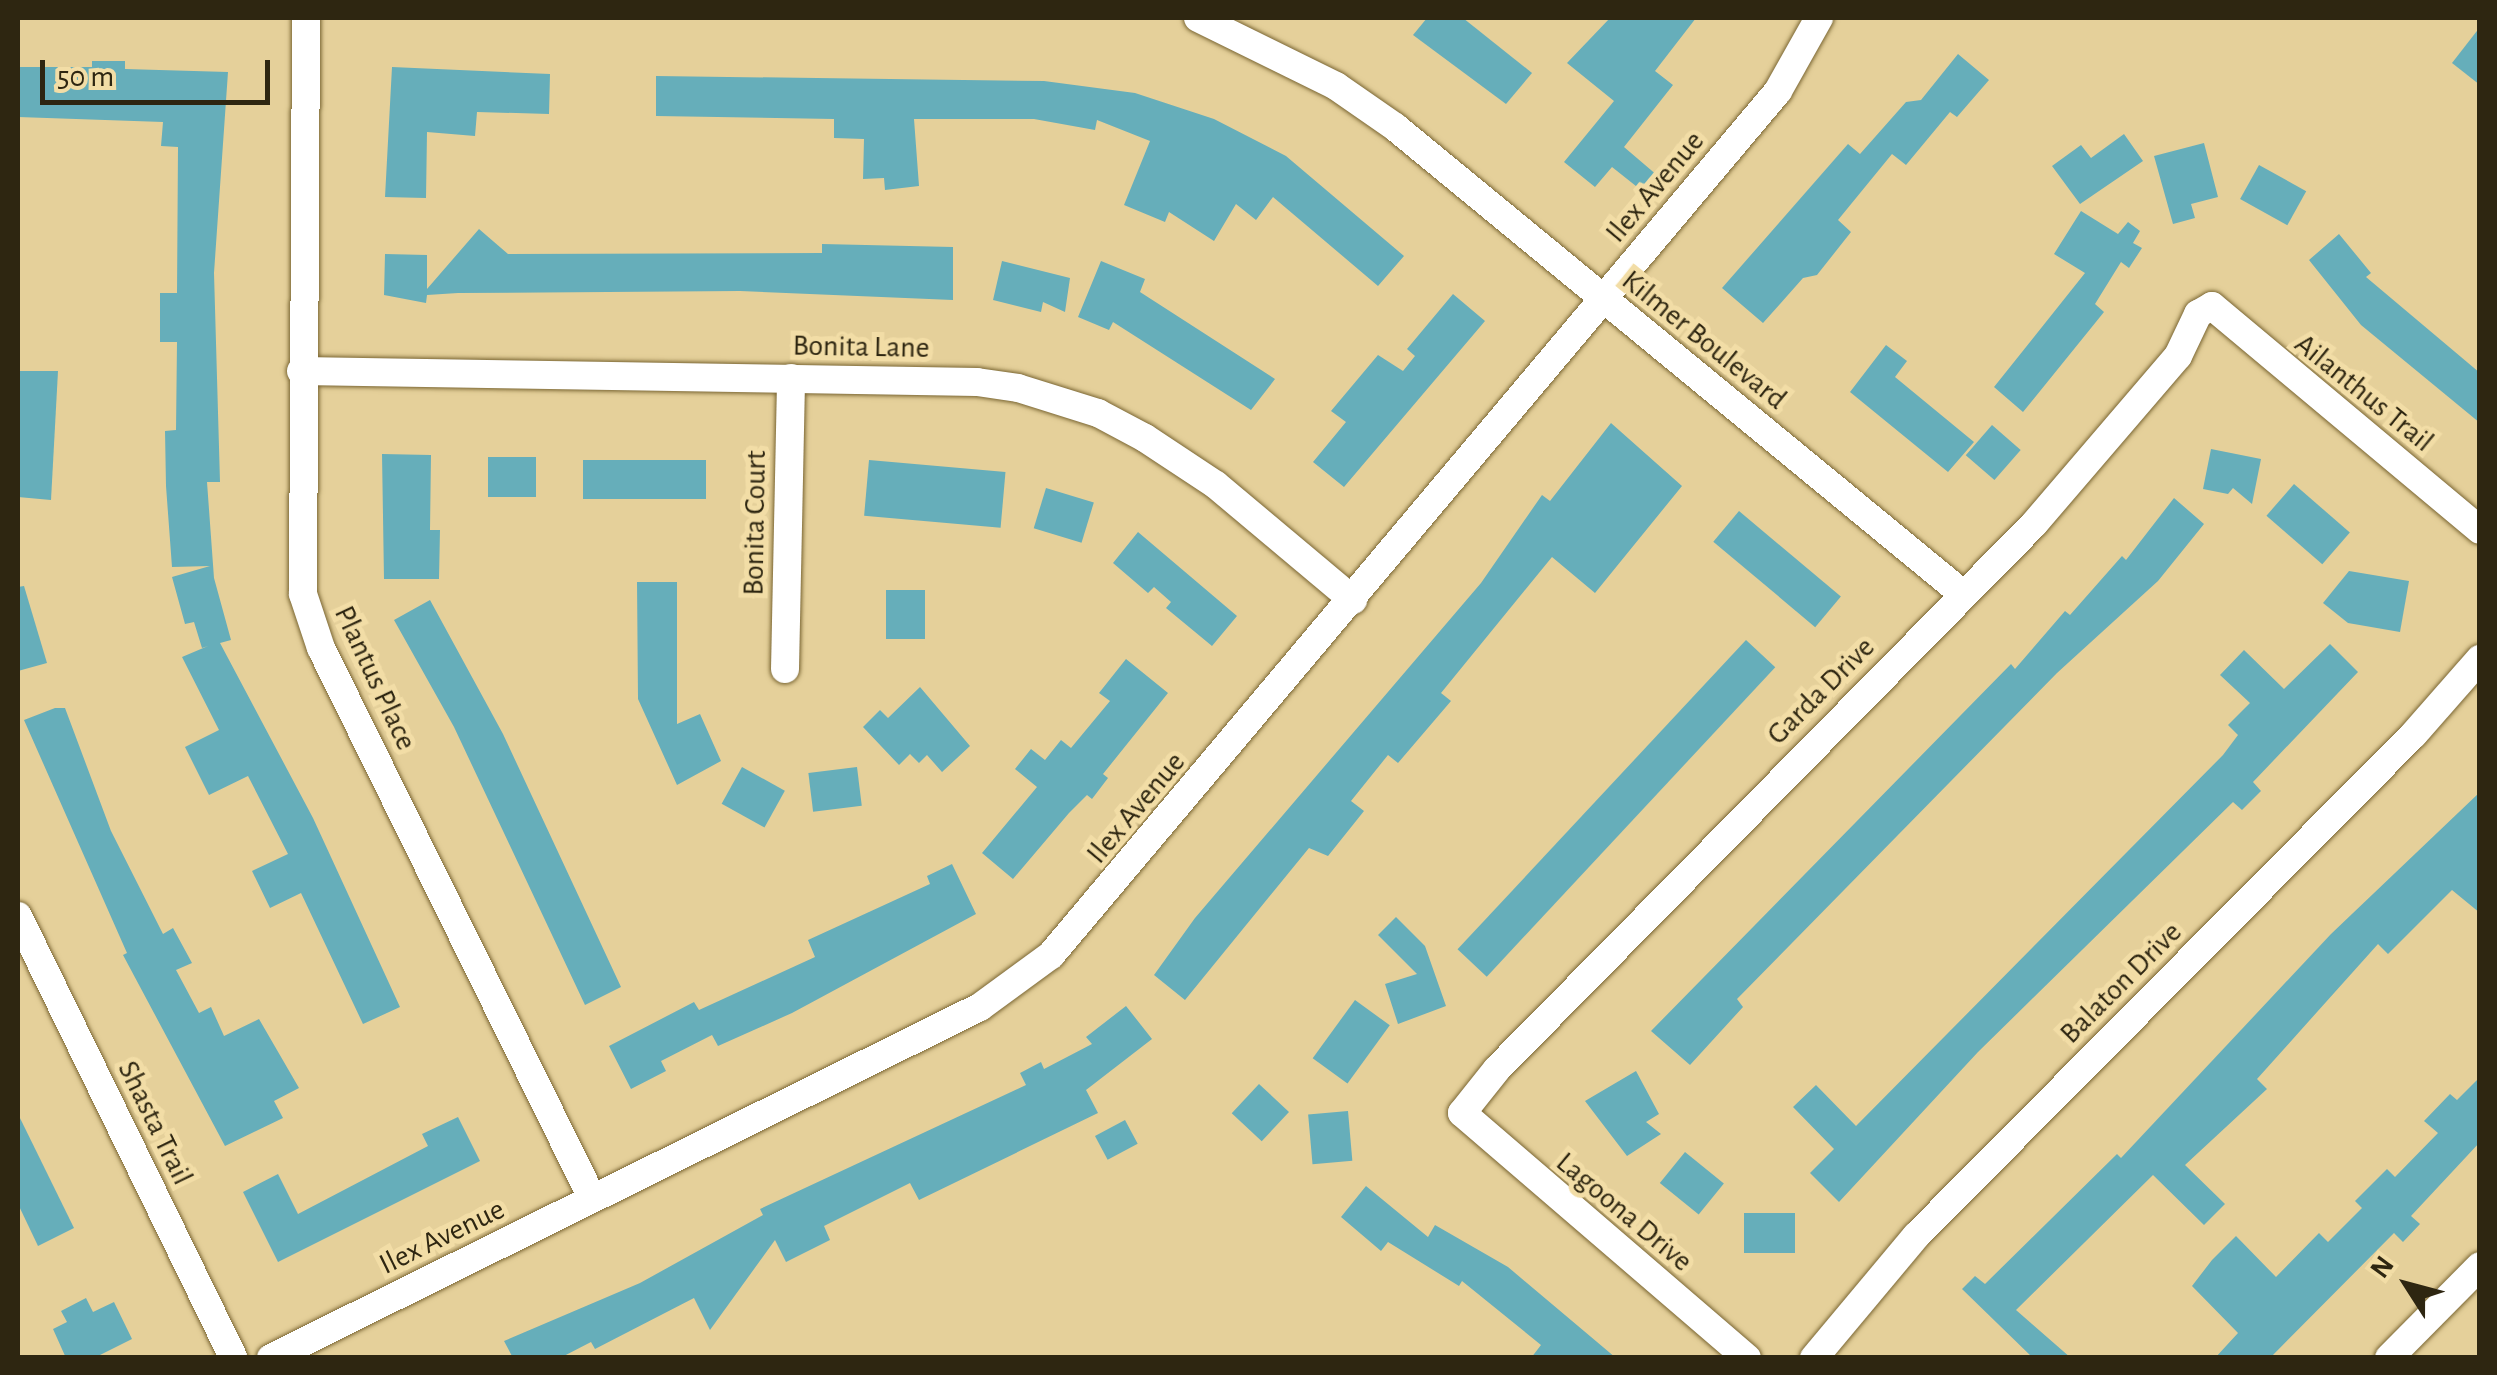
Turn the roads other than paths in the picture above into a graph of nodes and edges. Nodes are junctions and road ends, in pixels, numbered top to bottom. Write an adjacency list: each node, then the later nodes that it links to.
1 (306, 18): 6 (street, Plantus Place)
2 (1198, 18): 4 (street, Kilmer Boulevard)
3 (1818, 18): 4 (street, Ilex Avenue)
4 (1604, 300): 9 (street, Kilmer Boulevard); 10 (street, Ilex Avenue)
5 (2212, 306): 8 (street, Ailanthus Trail); 9 (street, Garda Drive)
6 (301, 371): 7 (street, Bonita Lane); 15 (street, Plantus Place)
7 (791, 378): 10 (street, Bonita Lane); 12 (street, Bonita Court)
8 (2480, 530)
9 (1963, 594): 14 (street, Garda Drive)
10 (1353, 600): 15 (street, Ilex Avenue)
11 (2480, 659): 20 (street, Balaton Drive)
12 (785, 668)
13 (18, 916): 17 (street, Shasta Trail)
14 (1462, 1113): 19 (street, Lagoona Drive)
15 (592, 1198): 18 (street, Ilex Avenue)
16 (2480, 1266): 21 (street)
17 (234, 1358)
18 (271, 1358)
19 (1747, 1358)
20 (1814, 1358)
21 (2389, 1358)

